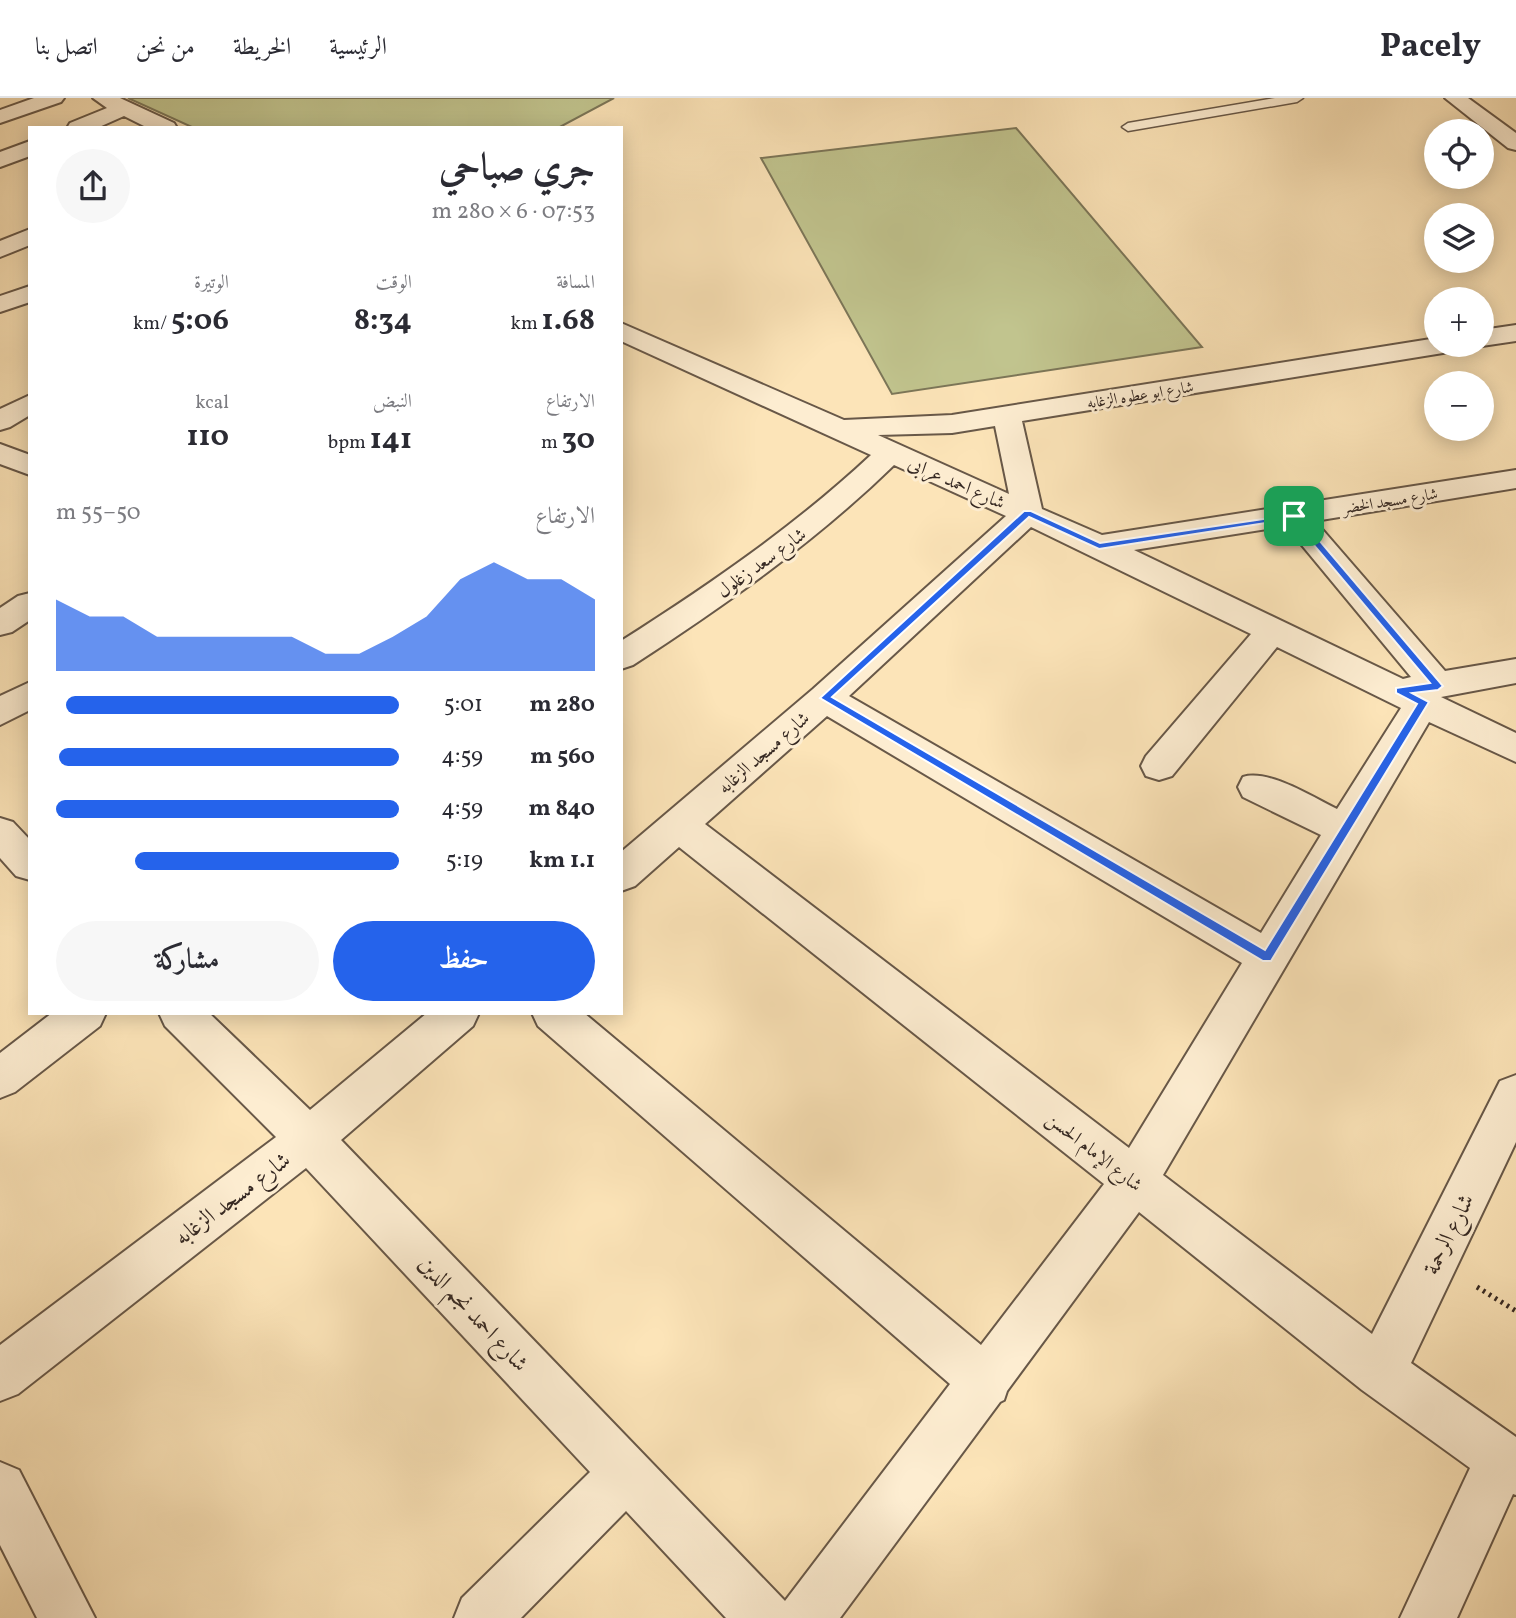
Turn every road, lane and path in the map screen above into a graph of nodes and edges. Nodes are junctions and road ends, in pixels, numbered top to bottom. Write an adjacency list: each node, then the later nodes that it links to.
1 (54, 98): 6 (street)
2 (103, 98): 5 (street)
3 (1297, 98): 9 (lane)
4 (1455, 98): 10 (street)
5 (125, 108): 7 (street); 8 (street)
6 (0, 117)
7 (83, 126)
8 (162, 126)
9 (1128, 127)
10 (1516, 144)
11 (28, 149): 12 (street)
12 (0, 160)
13 (28, 237): 14 (street)
14 (0, 250)
15 (28, 295): 16 (street)
16 (0, 304)
17 (623, 332): 24 (street, شارع احمد عرابى)
18 (1516, 333): 19 (street)
19 (1494, 336)
20 (1424, 348): 22 (street, شارع ابو عطوه الزغابه)
21 (28, 404): 23 (street)
22 (1007, 416): 24 (street, شارع ابو عطوه الزغابه); 29 (street)
23 (0, 421)
24 (835, 428): 26 (street, شارع احمد عرابى)
25 (0, 453): 27 (street)
26 (890, 453): 29 (street, شارع احمد عرابى); 35 (street, شارع سعد زغلول)
27 (28, 465)
28 (1516, 479): 30 (street, شارع مسجد الخضر)
29 (1028, 513): 31 (street, شارع احمد عرابى); 39 (street, شارع مسجد الزغابه)
30 (1294, 516): 31 (street, شارع مسجد الخضر); 37 (street)
31 (1099, 546): 34 (street, شارع احمد عرابى)
32 (28, 605): 33 (street)
33 (0, 624)
34 (1272, 631): 37 (street, شارع احمد عرابى); 42 (street)
35 (623, 656)
36 (1516, 671): 37 (street)
37 (1420, 693): 41 (street, شارع احمد عرابى); 45 (street)
38 (28, 695): 40 (street)
39 (825, 698): 44 (street, شارع مسجد الزغابه); 49 (street)
40 (0, 712)
41 (1516, 749)
42 (1159, 766)
43 (1256, 787): 45 (street)
44 (680, 825): 48 (street, شارع مسجد الزغابه); 57 (street, شارع الإمام الحسن)
45 (1344, 829): 49 (street)
46 (0, 833): 47 (street)
47 (28, 863)
48 (623, 873)
49 (1267, 957): 57 (street)
50 (82, 1015): 54 (street)
51 (182, 1015): 56 (street, شارع احمد نجم الدين)
52 (456, 1015): 56 (street, شارع مسجد الزغابه)
53 (554, 1015): 60 (street)
54 (0, 1078)
55 (1516, 1096): 58 (street, شارع الرحمة)
56 (310, 1139): 59 (street, شارع مسجد الزغابه); 62 (street, شارع احمد نجم الدين)
57 (1134, 1182): 58 (street, شارع الإمام الحسن); 60 (street)
58 (1380, 1372): 61 (street, شارع الإمام الحسن)
59 (0, 1376)
60 (986, 1382): 67 (street)
61 (1509, 1464): 68 (street)
62 (625, 1474): 65 (street); 66 (street, شارع احمد نجم الدين)
63 (0, 1489): 64 (street)
64 (67, 1618)
65 (482, 1618)
66 (764, 1618)
67 (806, 1618)
68 (1428, 1618)

